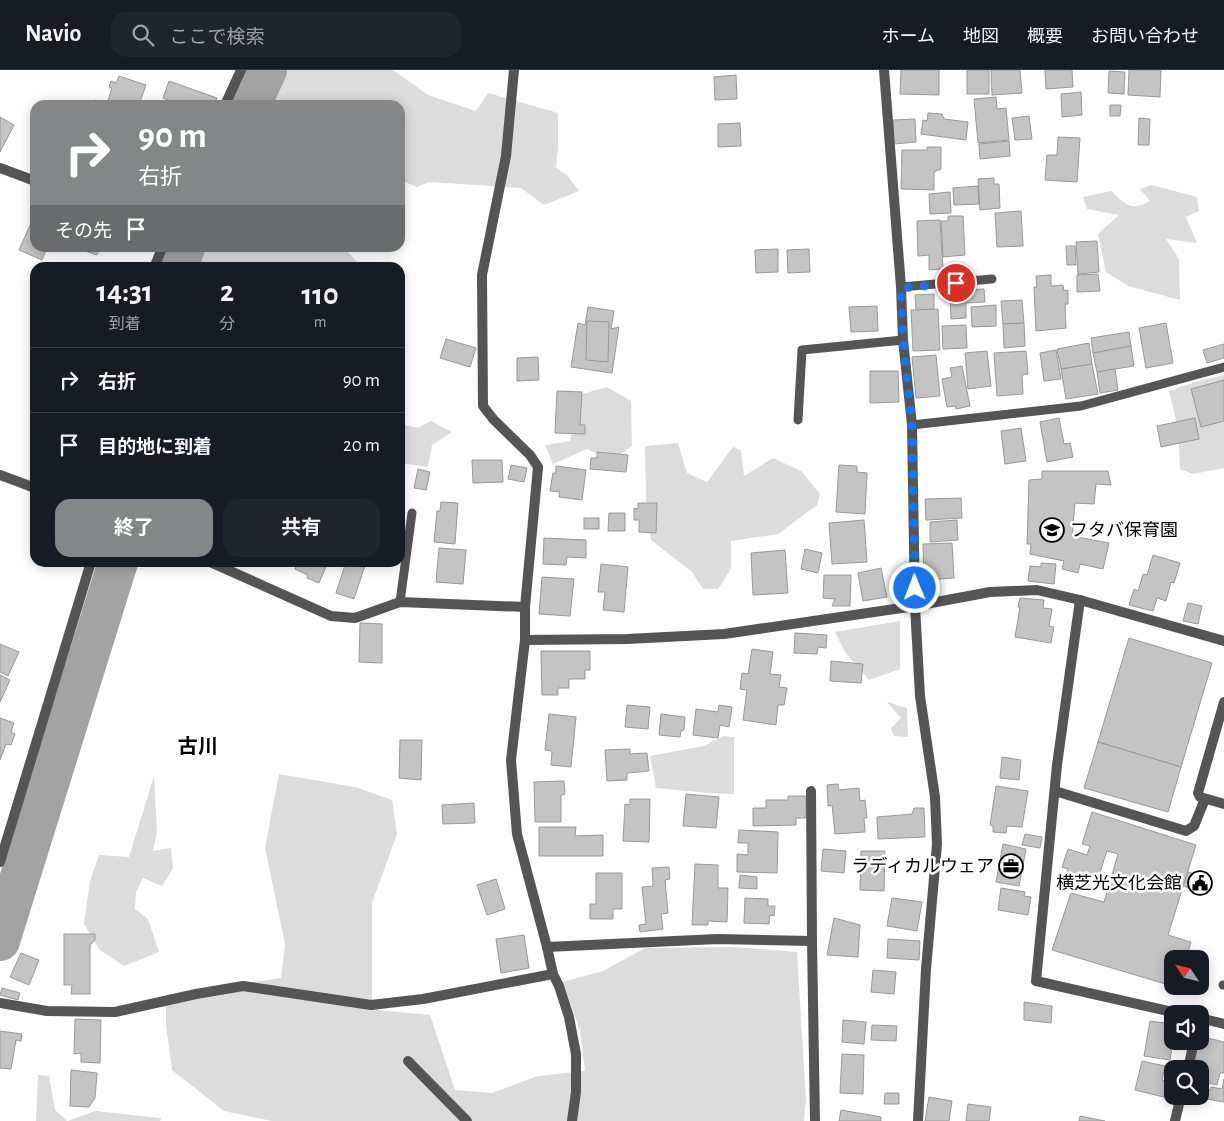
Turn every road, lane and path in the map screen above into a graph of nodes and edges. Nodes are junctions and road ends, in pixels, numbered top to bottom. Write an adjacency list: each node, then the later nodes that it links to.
1 (241, 70): 4 (street)
2 (514, 70): 23 (street)
3 (884, 70): 8 (street)
4 (227, 100)
5 (0, 168): 6 (street)
6 (30, 180)
7 (992, 279): 8 (lane)
8 (901, 288): 9 (street)
9 (903, 340): 11 (lane); 12 (street)
10 (1224, 367): 12 (lane)
11 (798, 420)
12 (912, 425): 22 (street)
13 (0, 475): 14 (street)
14 (30, 486)
15 (412, 513): 16 (lane)
16 (405, 565)
17 (89, 567): 31 (street)
18 (221, 567): 21 (street)
19 (405, 567): 21 (lane)
20 (1080, 600): 22 (street); 25 (street); 28 (street)
21 (400, 602): 23 (street)
22 (915, 606): 24 (street); 44 (street)
23 (525, 607): 24 (street)
24 (525, 640): 33 (street)
25 (1224, 641)
26 (1224, 702): 29 (street)
27 (811, 791): 32 (street)
28 (1055, 791): 29 (street); 36 (street)
29 (1205, 798): 30 (street)
30 (1224, 804)
31 (0, 862)
32 (812, 941): 33 (street); 43 (street)
33 (547, 947): 34 (street)
34 (553, 974): 35 (street); 42 (street)
35 (0, 1003)
36 (1164, 1010)
37 (1209, 1020): 38 (street)
38 (1224, 1024)
39 (408, 1061): 41 (street)
40 (1179, 1105): 45 (street)
41 (467, 1121)
42 (572, 1121)
43 (815, 1121)
44 (918, 1121)
45 (1175, 1121)

